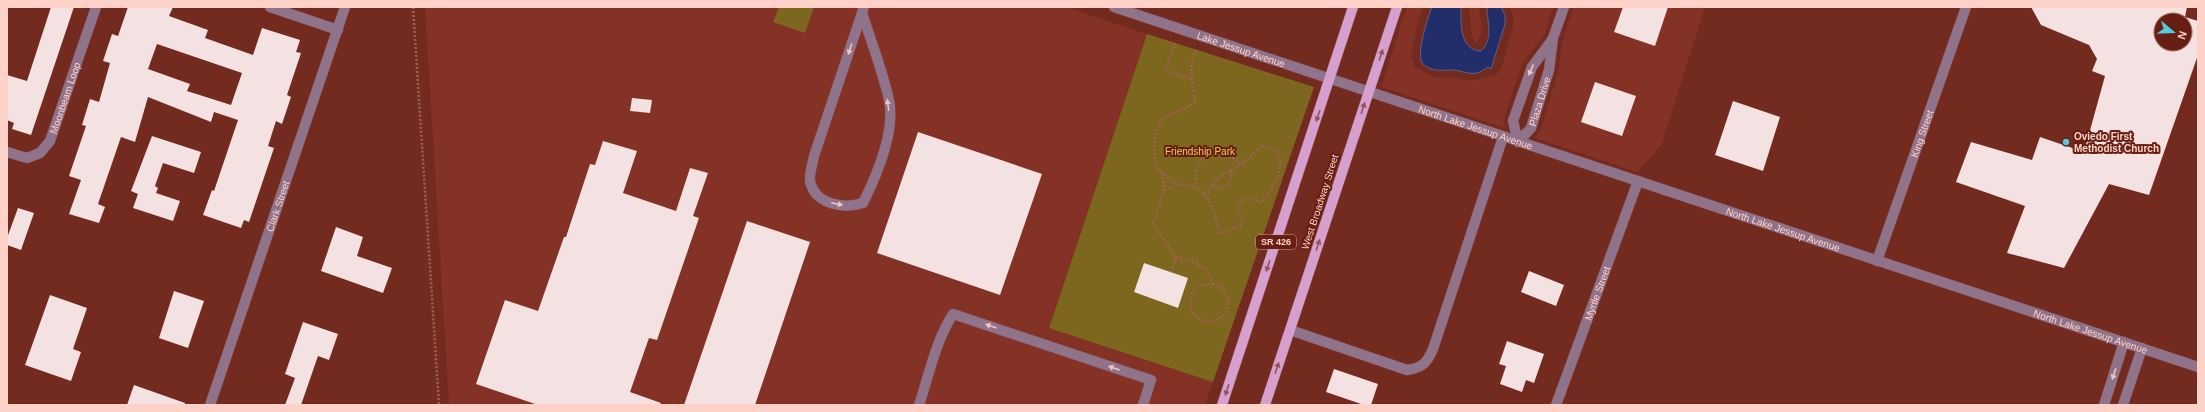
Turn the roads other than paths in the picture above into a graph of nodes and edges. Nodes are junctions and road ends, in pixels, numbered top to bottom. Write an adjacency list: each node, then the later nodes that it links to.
1 (96, 7): 16 (street, Moonbeam Loop)
2 (270, 7): 10 (street)
3 (345, 7): 10 (street, Clark Street)
4 (1353, 7): 12 (main road, SR 426)
5 (1397, 7): 13 (main road, West Broadway Street, one-way to 5)
6 (1564, 7): 11 (street, Plaza Drive)
7 (1966, 7): 18 (street, King Street)
8 (1117, 8): 12 (street, Lake Jessup Avenue)
9 (863, 10): 9 (street, one-way to 9)
10 (338, 30): 23 (street, Clark Street)
11 (1553, 38): 15 (street, Plaza Drive); 15 (street, Plaza Drive, one-way to 15)
12 (1330, 79): 13 (street, Lake Jessup Avenue); 26 (main road, SR 426, one-way to 26)
13 (1369, 92): 14 (street, North Lake Jessup Avenue); 19 (main road, West Broadway Street, one-way to 13)
14 (1503, 137): 15 (street, North Lake Jessup Avenue); 19 (street)
15 (1518, 142): 17 (street, North Lake Jessup Avenue)
16 (7, 152)
17 (1638, 182): 18 (street, North Lake Jessup Avenue); 28 (street, Myrtle Street)
18 (1877, 261): 20 (street, North Lake Jessup Avenue)
19 (1290, 330): 27 (main road, West Broadway Street, one-way to 19)
20 (2124, 342): 21 (street, North Lake Jessup Avenue); 29 (street, one-way to 29)
21 (2142, 348): 22 (street, North Lake Jessup Avenue); 30 (street)
22 (2198, 367)
23 (210, 405)
24 (919, 405): 25 (street, one-way to 24)
25 (1142, 405)
26 (1222, 405)
27 (1265, 405)
28 (1556, 405)
29 (2104, 405)
30 (2123, 405)

